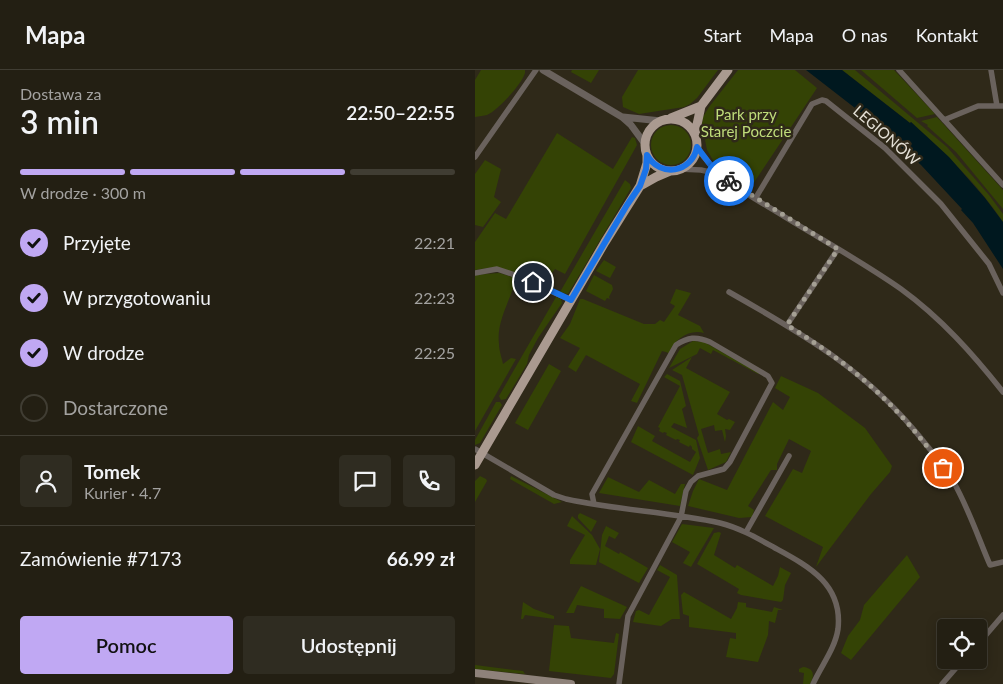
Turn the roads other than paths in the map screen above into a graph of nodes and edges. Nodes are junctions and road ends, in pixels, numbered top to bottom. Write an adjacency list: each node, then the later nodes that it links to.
1 (536, 70): 15 (street)
2 (543, 70): 8 (street)
3 (728, 70): 6 (main road)
4 (899, 70): 10 (street)
5 (991, 70): 7 (street)
6 (701, 106): 9 (main road); 11 (main road)
7 (1000, 106): 10 (street)
8 (622, 117): 9 (street); 12 (street)
9 (665, 120): 11 (main road); 12 (main road)
10 (944, 120): 18 (street)
11 (695, 134): 13 (main road)
12 (645, 144): 14 (main road)
13 (697, 147): 16 (main road); 17 (street)
14 (647, 155): 16 (main road); 19 (main road)
15 (475, 157)
16 (675, 170): 17 (street); 19 (main road)
17 (719, 174): 20 (street)
18 (1003, 185)
19 (640, 186): 25 (main road)
20 (755, 199): 21 (street); 24 (street, LEGIONÓW)
21 (838, 249): 26 (street); 27 (street)
22 (475, 273): 25 (street)
23 (729, 292): 26 (street)
24 (1003, 293)
25 (571, 300): 28 (main road)
26 (787, 325): 34 (street)
27 (1003, 392)
28 (478, 451): 30 (main road); 31 (street)
29 (789, 456): 33 (street)
30 (475, 465)
31 (594, 504): 32 (street); 32 (street)
32 (681, 517): 33 (street); 40 (street)
33 (746, 532): 41 (street)
34 (1003, 562)
35 (1003, 616): 36 (street)
36 (987, 633)
37 (955, 669): 42 (street)
38 (475, 673): 39 (main road)
39 (571, 684)
40 (619, 684)
41 (813, 684)
42 (941, 684)

